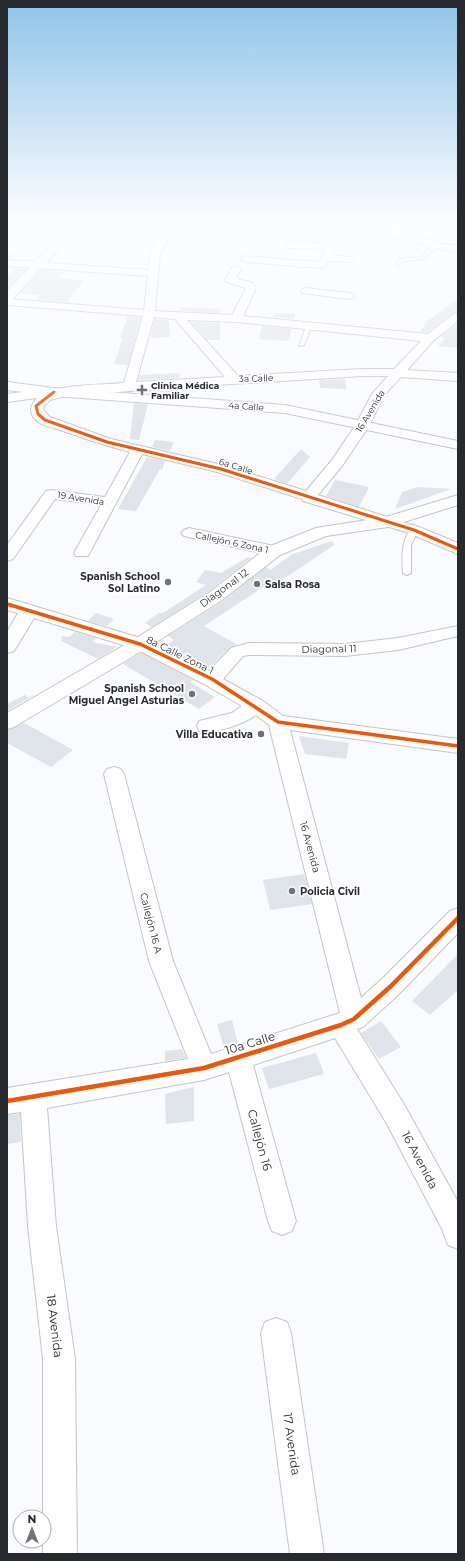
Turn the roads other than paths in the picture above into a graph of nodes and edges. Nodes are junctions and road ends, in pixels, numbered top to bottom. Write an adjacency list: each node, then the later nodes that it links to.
1 (151, 293): 5 (street)
2 (249, 293): 8 (street)
3 (350, 293): 10 (street)
4 (7, 302): 5 (street)
5 (149, 314): 6 (street); 18 (street)
6 (178, 316): 8 (street); 16 (street)
7 (458, 316): 12 (street, 16 Avenida)
8 (236, 319): 9 (street)
9 (309, 325): 10 (street); 13 (lane)
10 (349, 329): 12 (street)
11 (452, 334): 12 (street)
12 (435, 335): 14 (street, 16 Avenida)
13 (301, 345)
14 (396, 373): 15 (street, 3a Calle); 16 (street, 3a Calle); 21 (street, 16 Avenida)
15 (458, 377)
16 (234, 379): 18 (street, 3a Calle)
17 (7, 386): 19 (main road, 4a Calle)
18 (129, 386): 19 (street, 3a Calle)
19 (54, 392): 20 (main road); 21 (main road, 4a Calle); 23 (street, 6a Calle)
20 (7, 398)
21 (362, 426): 22 (main road, 4a Calle); 24 (street, 16 Avenida)
22 (458, 445)
23 (138, 450): 24 (street, 6a Calle); 26 (street, 19 Avenida)
24 (308, 498): 27 (street, 6a Calle)
25 (456, 501): 27 (main road, Diagonal 12)
26 (110, 502): 32 (street, 19 Avenida); 33 (street, 19 Avenida)
27 (388, 522): 28 (street, 6a Calle); 31 (main road, Diagonal 12)
28 (414, 530): 30 (street, 6a Calle); 34 (lane)
29 (189, 533): 31 (street, Callejón 6 Zona 1)
30 (458, 549)
31 (274, 551): 38 (main road, Diagonal 12)
32 (82, 553)
33 (7, 556)
34 (407, 573)
35 (7, 604): 36 (main road, 8a Calle Zona 1)
36 (29, 611): 38 (main road, 8a Calle Zona 1); 39 (main road)
37 (458, 631): 40 (street, Diagonal 11)
38 (140, 644): 40 (street, 8a Calle Zona 1); 42 (main road, Diagonal 12)
39 (7, 648)
40 (212, 679): 41 (street, 8a Calle Zona 1)
41 (256, 706): 43 (street, 8a Calle Zona 1); 44 (street)
42 (7, 722)
43 (278, 722): 45 (street); 46 (street, 8a Calle Zona 1); 49 (street, 16 Avenida)
44 (206, 726)
45 (458, 734)
46 (458, 746)
47 (114, 774): 51 (street, Callejón 16 A)
48 (458, 918): 49 (street, 10a Calle)
49 (348, 1022): 50 (street, 10a Calle); 54 (street, 16 Avenida)
50 (238, 1058): 51 (street, 10a Calle); 53 (street, Callejón 16)
51 (204, 1068): 52 (street, 10a Calle)
52 (20, 1100): 56 (street, 18 Avenida)
53 (282, 1221)
54 (457, 1226)
55 (276, 1333): 57 (street, 17 Avenida)
56 (60, 1554)
57 (307, 1554)

